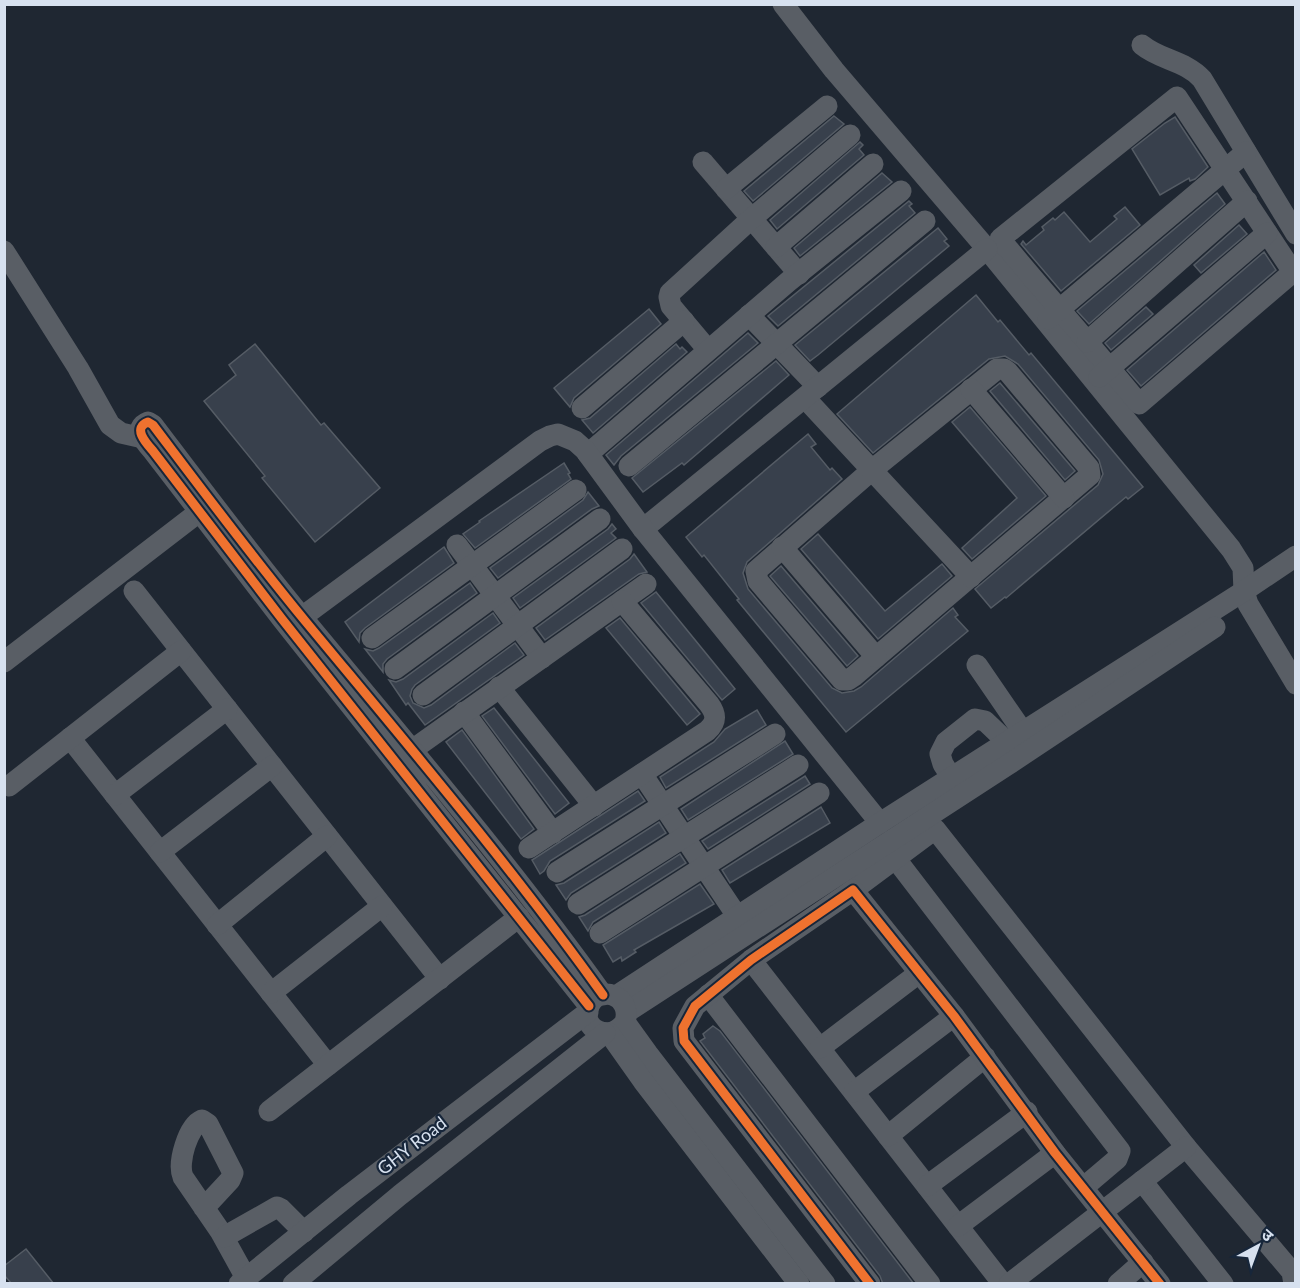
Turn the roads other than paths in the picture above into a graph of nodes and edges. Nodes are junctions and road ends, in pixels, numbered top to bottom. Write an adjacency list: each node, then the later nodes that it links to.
1 (783, 4): 17 (street)
2 (1142, 45): 5 (street)
3 (827, 106): 9 (street)
4 (850, 135): 12 (street)
5 (1246, 152): 8 (street); 14 (street)
6 (703, 162): 9 (street)
7 (873, 164): 16 (street)
8 (1226, 169): 11 (street); 21 (street); 21 (street)
9 (726, 189): 12 (street)
10 (901, 191): 19 (street)
11 (1247, 201): 15 (street); 23 (street)
12 (752, 219): 16 (street); 22 (street)
13 (925, 220): 24 (street)
14 (1291, 226): 15 (street)
15 (1266, 230): 26 (street); 26 (street)
16 (776, 247): 19 (street)
17 (987, 249): 21 (street); 28 (street)
18 (4, 251): 30 (street)
19 (799, 274): 20 (street)
20 (749, 315): 24 (street); 25 (street)
21 (1052, 316): 23 (street); 26 (street)
22 (684, 321): 25 (street); 29 (street)
23 (1087, 342): 26 (street)
24 (776, 343): 28 (street); 32 (street)
25 (708, 350): 31 (street)
26 (1102, 374): 49 (street)
27 (971, 389): 33 (street); 35 (street); 35 (street)
28 (811, 392): 33 (street); 38 (street)
29 (582, 408)
30 (142, 438): 36 (street); 51 (street)
31 (588, 454): 38 (street); 51 (street)
32 (629, 466)
33 (872, 470): 40 (street); 45 (street)
34 (576, 490): 43 (street)
35 (1064, 498): 45 (street)
36 (199, 512): 57 (street); 91 (street)
37 (600, 519): 48 (street)
38 (643, 529): 78 (street)
39 (457, 545): 43 (street)
40 (782, 547): 55 (street); 55 (street)
41 (622, 549): 52 (street)
42 (1296, 556): 49 (street)
43 (472, 565): 48 (street); 53 (street)
44 (1296, 574): 49 (street)
45 (971, 578): 55 (street)
46 (646, 584): 50 (street)
47 (134, 591): 54 (street)
48 (495, 596): 52 (street); 59 (street)
49 (1246, 598): 60 (street); 66 (street); 99 (street)
50 (622, 601): 56 (street); 71 (street)
51 (302, 617): 68 (street)
52 (518, 625): 56 (street); 62 (street)
53 (372, 638)
54 (181, 651): 63 (street); 67 (street)
55 (876, 657)
56 (542, 658): 61 (street)
57 (4, 662)
58 (977, 665): 66 (street)
59 (394, 669)
60 (1296, 684)
61 (499, 687): 64 (street); 76 (street)
62 (423, 695)
63 (227, 709): 70 (street); 75 (street)
64 (464, 712): 68 (street); 79 (street)
65 (775, 734): 77 (street)
66 (1015, 737): 72 (street); 72 (street)
67 (70, 738): 73 (street); 75 (street)
68 (412, 750): 99 (street)
69 (798, 765): 81 (street)
70 (272, 766): 80 (street); 83 (street)
71 (642, 774): 76 (street); 77 (street)
72 (952, 778): 78 (street)
73 (9, 786)
74 (819, 793): 85 (street)
75 (115, 795): 83 (street)
76 (594, 806): 79 (street)
77 (663, 806): 81 (street); 86 (street)
78 (879, 823): 90 (street)
79 (553, 833): 82 (street)
80 (327, 836): 89 (street); 92 (street)
81 (683, 836): 85 (street); 88 (street)
82 (529, 848)
83 (160, 852): 92 (street)
84 (895, 858): 87 (street); 108 (street); 112 (street)
85 (705, 866): 90 (street); 93 (street)
86 (557, 872)
87 (853, 890): 94 (street); 95 (street)
88 (578, 904)
89 (382, 906): 96 (street); 97 (street)
90 (737, 916): 99 (street)
91 (519, 917): 96 (street); 99 (street)
92 (217, 924): 97 (street)
93 (600, 933)
94 (751, 960): 98 (street); 101 (street)
95 (920, 973): 100 (street); 101 (street)
96 (440, 978): 103 (street)
97 (271, 993): 103 (street)
98 (708, 995): 123 (street); 124 (street)
99 (608, 1013): 116 (street, GHY Road); 120 (street, GHY Road); 121 (street); 122 (street)
100 (954, 1016): 102 (street); 104 (street)
101 (820, 1048): 104 (street)
102 (985, 1057): 106 (street); 107 (street)
103 (328, 1065): 105 (street)
104 (854, 1092): 107 (street)
105 (269, 1111)
106 (1027, 1112): 109 (street); 111 (street)
107 (888, 1136): 111 (street)
108 (1186, 1147): 110 (street); 130 (street)
109 (1055, 1153): 112 (street); 115 (street)
110 (1142, 1181): 114 (street); 129 (street)
111 (927, 1186): 115 (street)
112 (1084, 1187): 114 (street)
113 (204, 1208): 117 (street)
114 (1102, 1211): 118 (street); 126 (street)
115 (958, 1226): 125 (street)
116 (303, 1232): 117 (street); 119 (street, GHY Road)
117 (224, 1237): 119 (street)
118 (1143, 1262): 127 (street); 128 (street)
119 (242, 1281)
120 (293, 1284)
121 (799, 1284)
122 (825, 1284)
123 (870, 1284)
124 (930, 1284)
125 (1003, 1284)
126 (1009, 1284)
127 (1118, 1284)
128 (1160, 1284)
129 (1223, 1284)
130 (1294, 1284)

